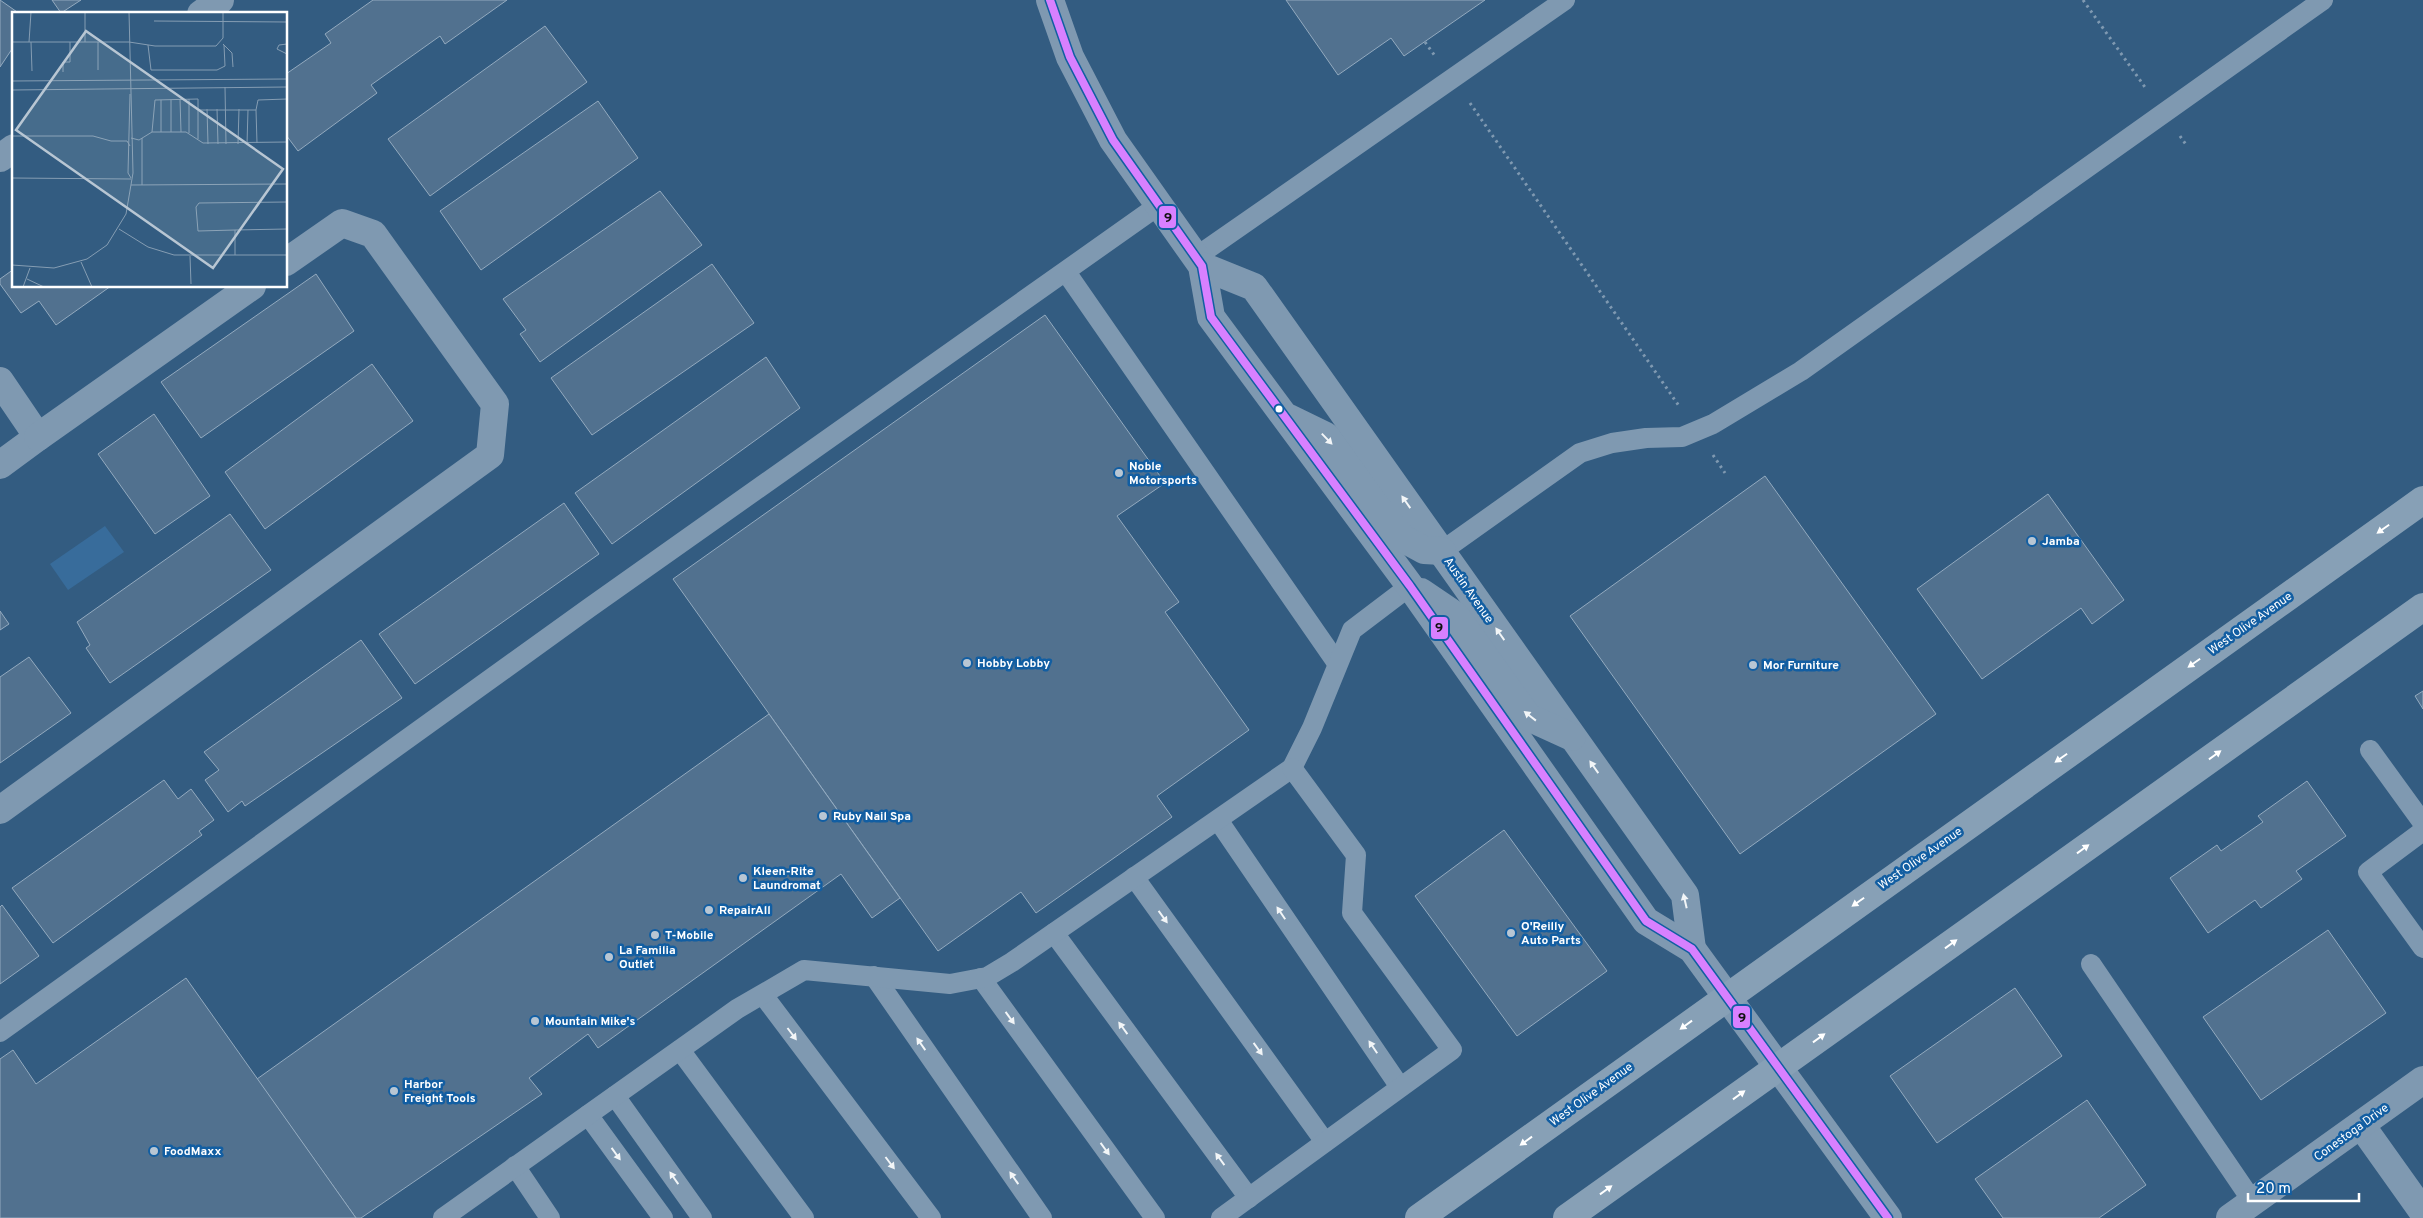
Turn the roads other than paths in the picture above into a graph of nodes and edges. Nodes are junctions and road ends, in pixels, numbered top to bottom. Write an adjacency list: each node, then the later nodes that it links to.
1 (220, 0): 5 (street)
2 (1050, 0): 8 (street, Austin Avenue)
3 (1565, 0): 10 (lane)
4 (2323, 0): 18 (lane)
5 (204, 12)
6 (12, 149): 7 (street)
7 (0, 158)
8 (1159, 206): 10 (street, Austin Avenue); 11 (lane)
9 (288, 261): 25 (street)
10 (1199, 261): 14 (street, Austin Avenue); 18 (street, Austin Avenue, one-way to 10)
11 (1066, 272): 21 (lane); 38 (lane)
12 (249, 288): 15 (street)
13 (0, 381): 15 (street)
14 (1285, 416): 18 (street, one-way to 18); 19 (street, Austin Avenue)
15 (38, 437): 16 (street)
16 (0, 465)
17 (2423, 500): 37 (main road, West Olive Avenue, one-way to 37)
18 (1442, 551): 22 (street, Austin Avenue, one-way to 18)
19 (1410, 586): 21 (lane); 22 (street, one-way to 19); 32 (street, Austin Avenue)
20 (2423, 607): 40 (main road, one-way to 20)
21 (1337, 663): 24 (lane)
22 (1574, 737): 32 (street, Austin Avenue, one-way to 22)
23 (2370, 750): 27 (lane)
24 (1292, 768): 26 (lane); 42 (lane)
25 (0, 810)
26 (1218, 820): 29 (lane); 42 (lane, one-way to 26)
27 (2423, 823)
28 (2423, 831): 31 (lane)
29 (1134, 877): 30 (lane); 46 (lane, one-way to 46)
30 (1054, 933): 35 (lane); 48 (lane, one-way to 30)
31 (2423, 948)
32 (1692, 949): 37 (street, Austin Avenue)
33 (2091, 964): 49 (lane)
34 (874, 976): 35 (lane); 36 (lane); 57 (lane, one-way to 34)
35 (981, 978): 58 (lane, one-way to 58)
36 (762, 995): 39 (lane); 56 (lane, one-way to 56)
37 (1726, 996): 40 (street, Austin Avenue); 60 (main road, West Olive Avenue, one-way to 60)
38 (0, 1032)
39 (680, 1050): 43 (lane); 55 (lane)
40 (1779, 1066): 61 (main road, one-way to 40); 62 (street, Austin Avenue)
41 (2423, 1080): 45 (street, Conestoga Drive)
42 (1400, 1087): 46 (lane)
43 (615, 1096): 44 (lane); 54 (lane, one-way to 43)
44 (588, 1115): 47 (lane); 53 (lane, one-way to 53)
45 (2361, 1125): 49 (street, Conestoga Drive); 50 (street)
46 (1325, 1142): 48 (lane)
47 (515, 1166): 51 (lane); 52 (lane)
48 (1249, 1198): 59 (lane)
49 (2253, 1202): 63 (street, Conestoga Drive)
50 (2423, 1212)
51 (443, 1218)
52 (550, 1218)
53 (663, 1218)
54 (702, 1218)
55 (804, 1218)
56 (931, 1218)
57 (1041, 1218)
58 (1155, 1218)
59 (1221, 1218)
60 (1419, 1218)
61 (1567, 1218)
62 (1888, 1218)
63 (2230, 1218)

